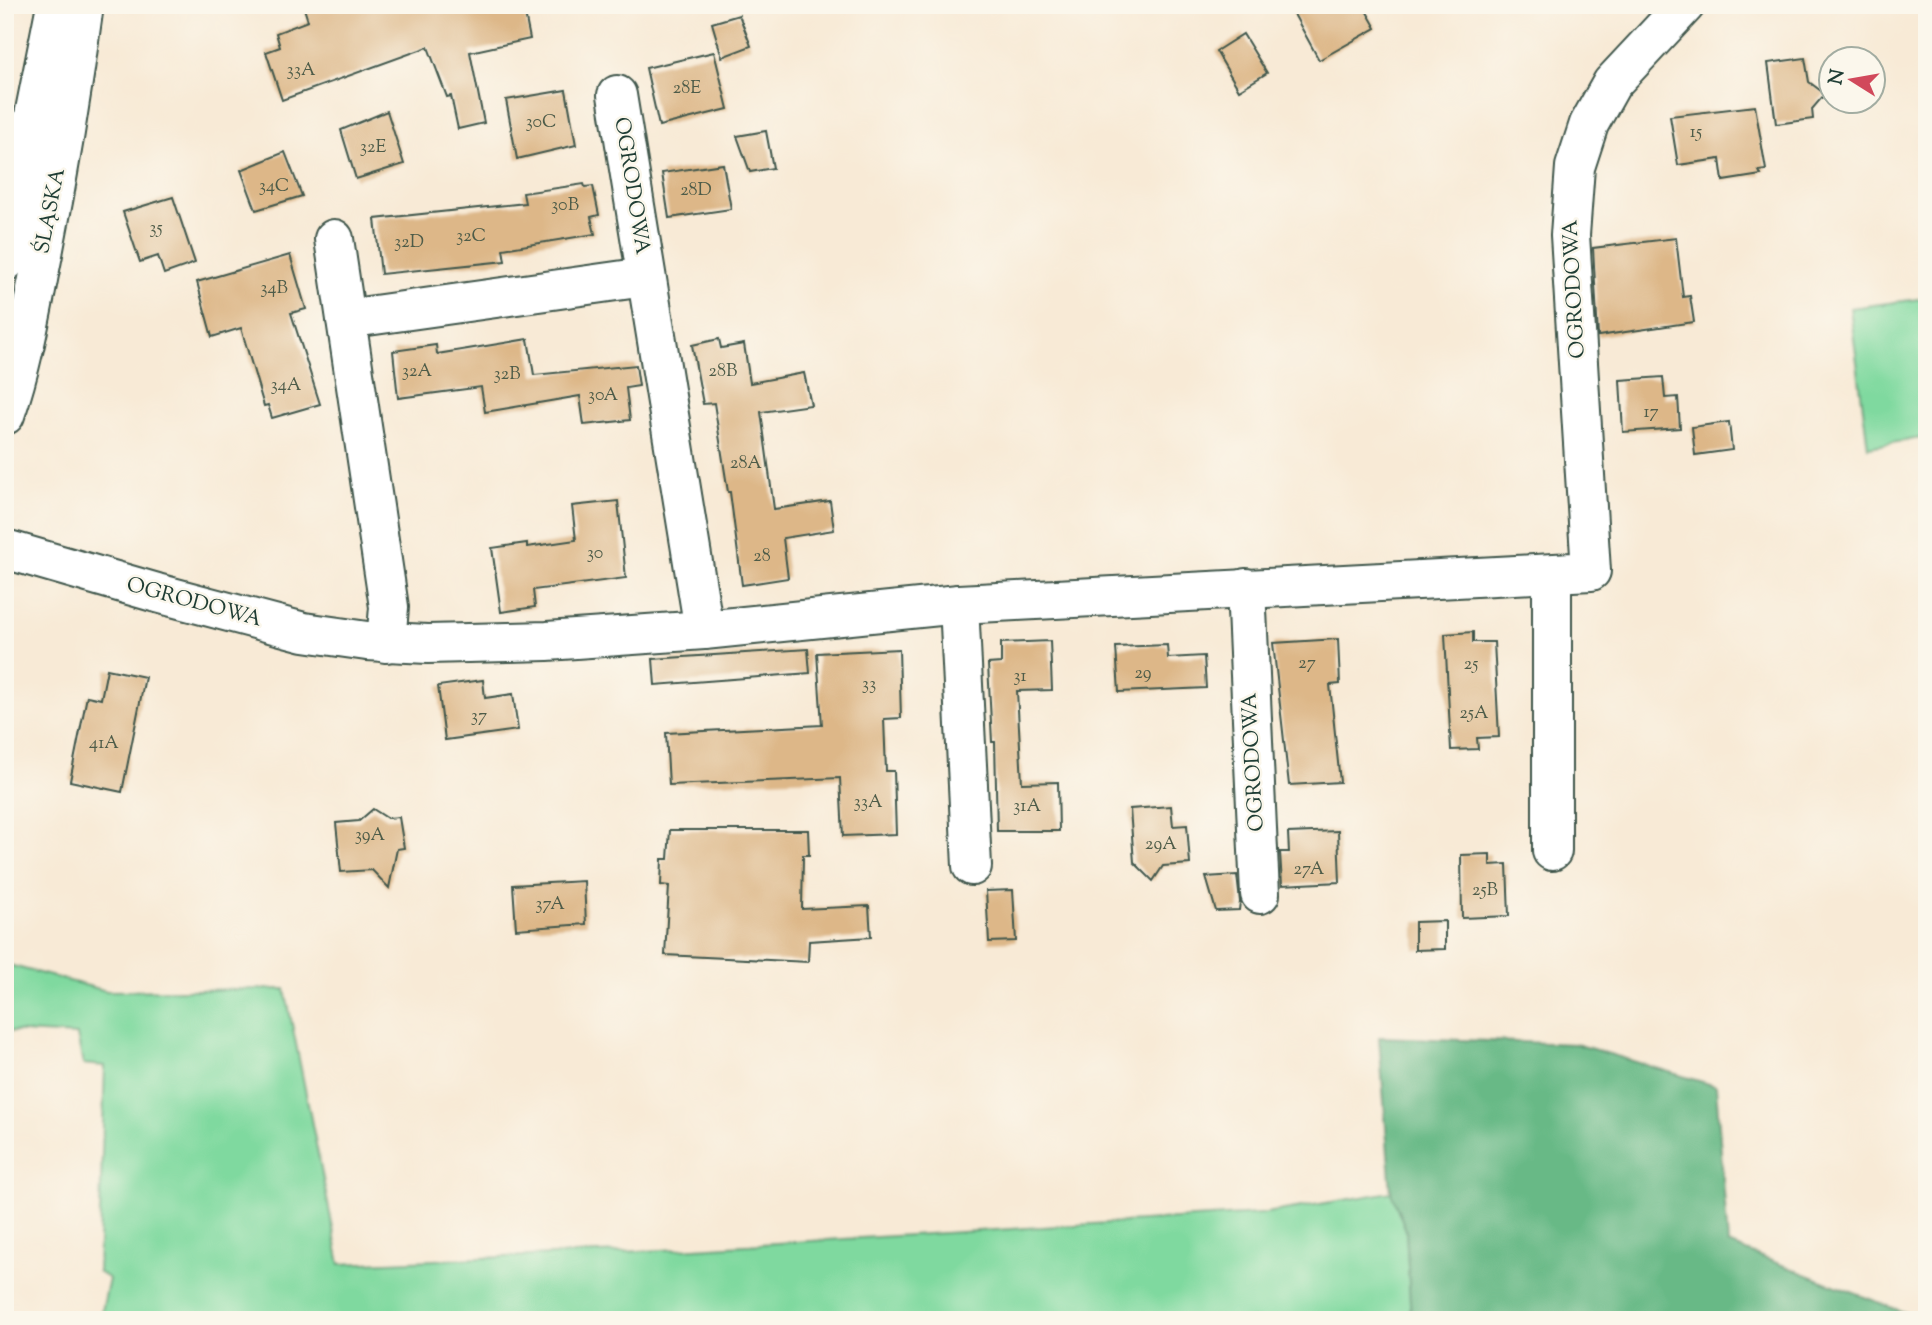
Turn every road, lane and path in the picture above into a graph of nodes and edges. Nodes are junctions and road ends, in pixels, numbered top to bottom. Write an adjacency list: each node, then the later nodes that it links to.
1 (56, 5): 6 (street, ŚLĄSKA)
2 (84, 5): 9 (street, ŚLĄSKA)
3 (1685, 5): 11 (street, OGRODOWA)
4 (617, 95): 7 (street, OGRODOWA)
5 (334, 239): 8 (street)
6 (5, 262)
7 (645, 277): 8 (street, OGRODOWA); 14 (street, OGRODOWA)
8 (346, 319): 15 (street)
9 (5, 415)
10 (5, 549): 15 (street, OGRODOWA)
11 (1552, 573): 12 (street, OGRODOWA); 16 (street)
12 (1246, 588): 13 (street, OGRODOWA); 18 (street, OGRODOWA)
13 (959, 604): 14 (street, OGRODOWA); 17 (street)
14 (704, 630): 15 (street, OGRODOWA)
15 (386, 643)
16 (1552, 851)
17 (972, 866)
18 (1261, 894)

